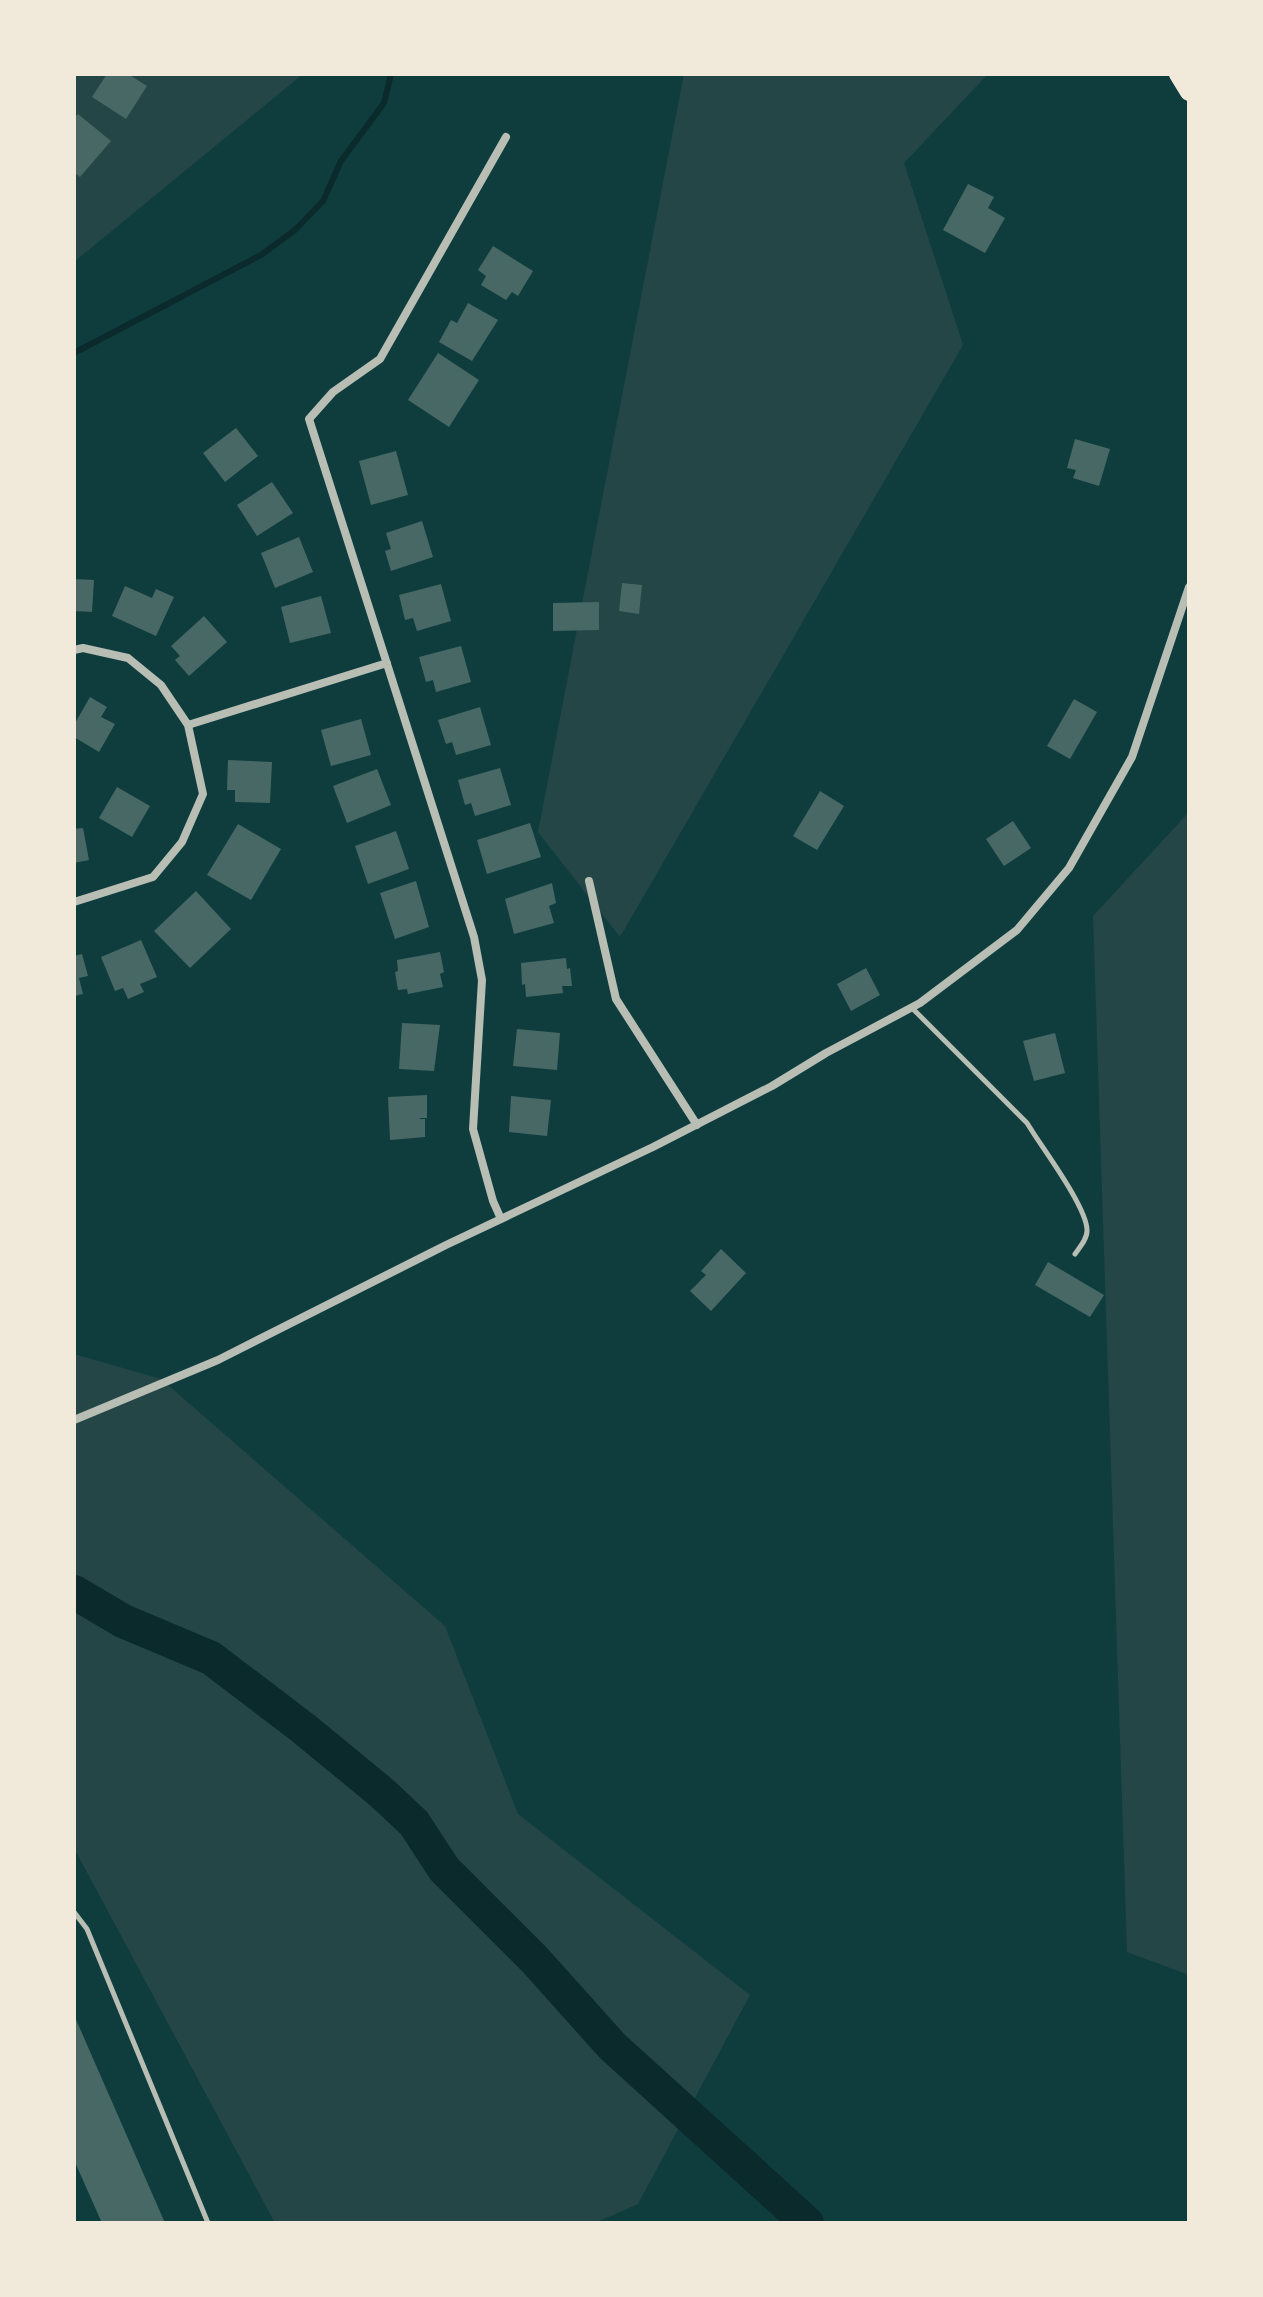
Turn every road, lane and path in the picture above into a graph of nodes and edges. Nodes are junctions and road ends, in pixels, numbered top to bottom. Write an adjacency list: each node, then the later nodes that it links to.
1 (1178, 74): 2 (highway)
2 (1189, 92)
3 (506, 137): 6 (street)
4 (1189, 587): 10 (street)
5 (74, 650): 7 (street)
6 (387, 663): 7 (street); 12 (street)
7 (188, 725): 9 (street)
8 (589, 881): 11 (street)
9 (74, 902)
10 (911, 1008): 11 (street); 13 (lane)
11 (697, 1125): 12 (street)
12 (501, 1219): 14 (street)
13 (1075, 1254)
14 (74, 1420)
15 (74, 1912): 16 (lane)
16 (208, 2223)

